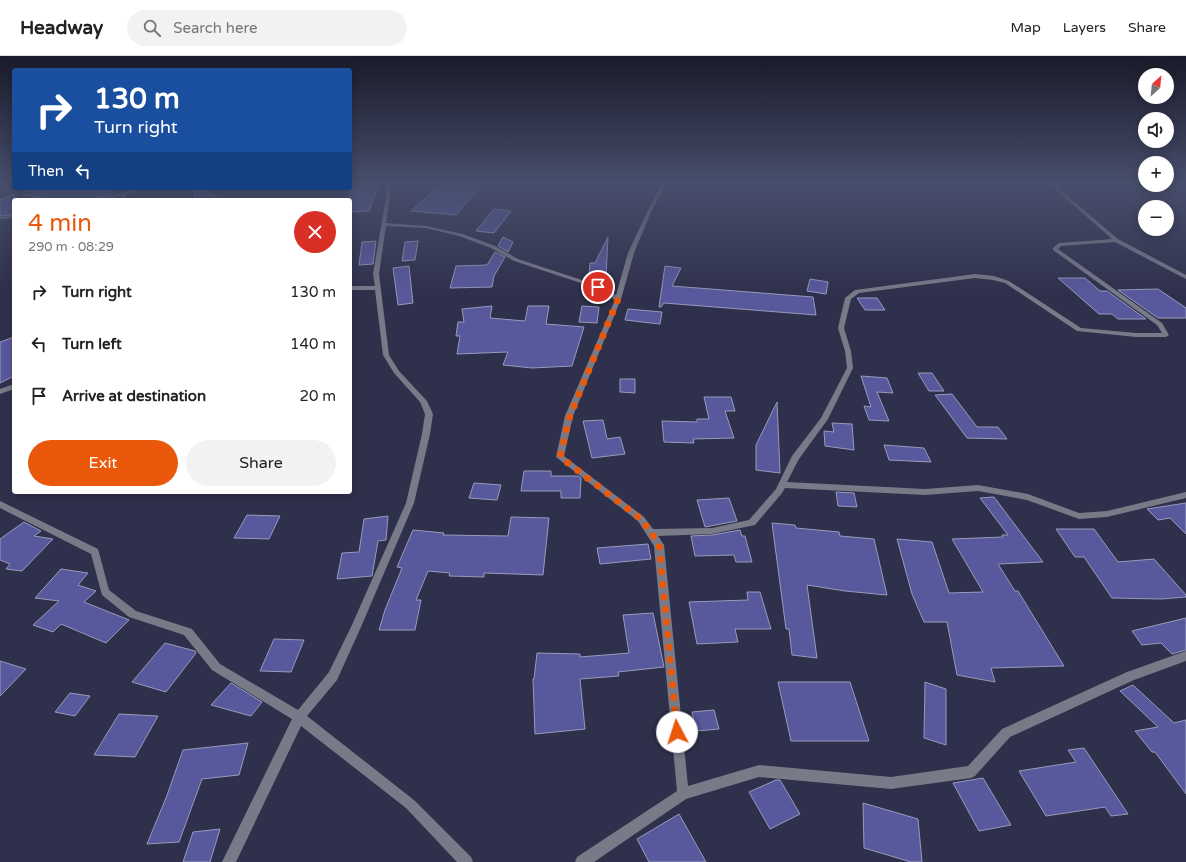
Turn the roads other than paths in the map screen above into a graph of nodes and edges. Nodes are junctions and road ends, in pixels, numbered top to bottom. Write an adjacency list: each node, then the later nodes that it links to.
1 (385, 220): 4 (street)
2 (646, 220): 9 (street)
3 (1092, 220): 5 (street)
4 (384, 224): 8 (street); 9 (street)
5 (1116, 240): 6 (street); 12 (street)
6 (1186, 278)
7 (352, 288): 8 (street)
8 (378, 288): 17 (street)
9 (618, 299): 15 (street)
10 (12, 387): 11 (street)
11 (0, 392)
12 (781, 485): 13 (street); 15 (street)
13 (1186, 495)
14 (0, 504): 17 (street)
15 (651, 533): 18 (street)
16 (1186, 656): 18 (street)
17 (299, 717): 19 (street); 20 (street)
18 (683, 794): 21 (street)
19 (229, 862)
20 (466, 862)
21 (582, 862)

